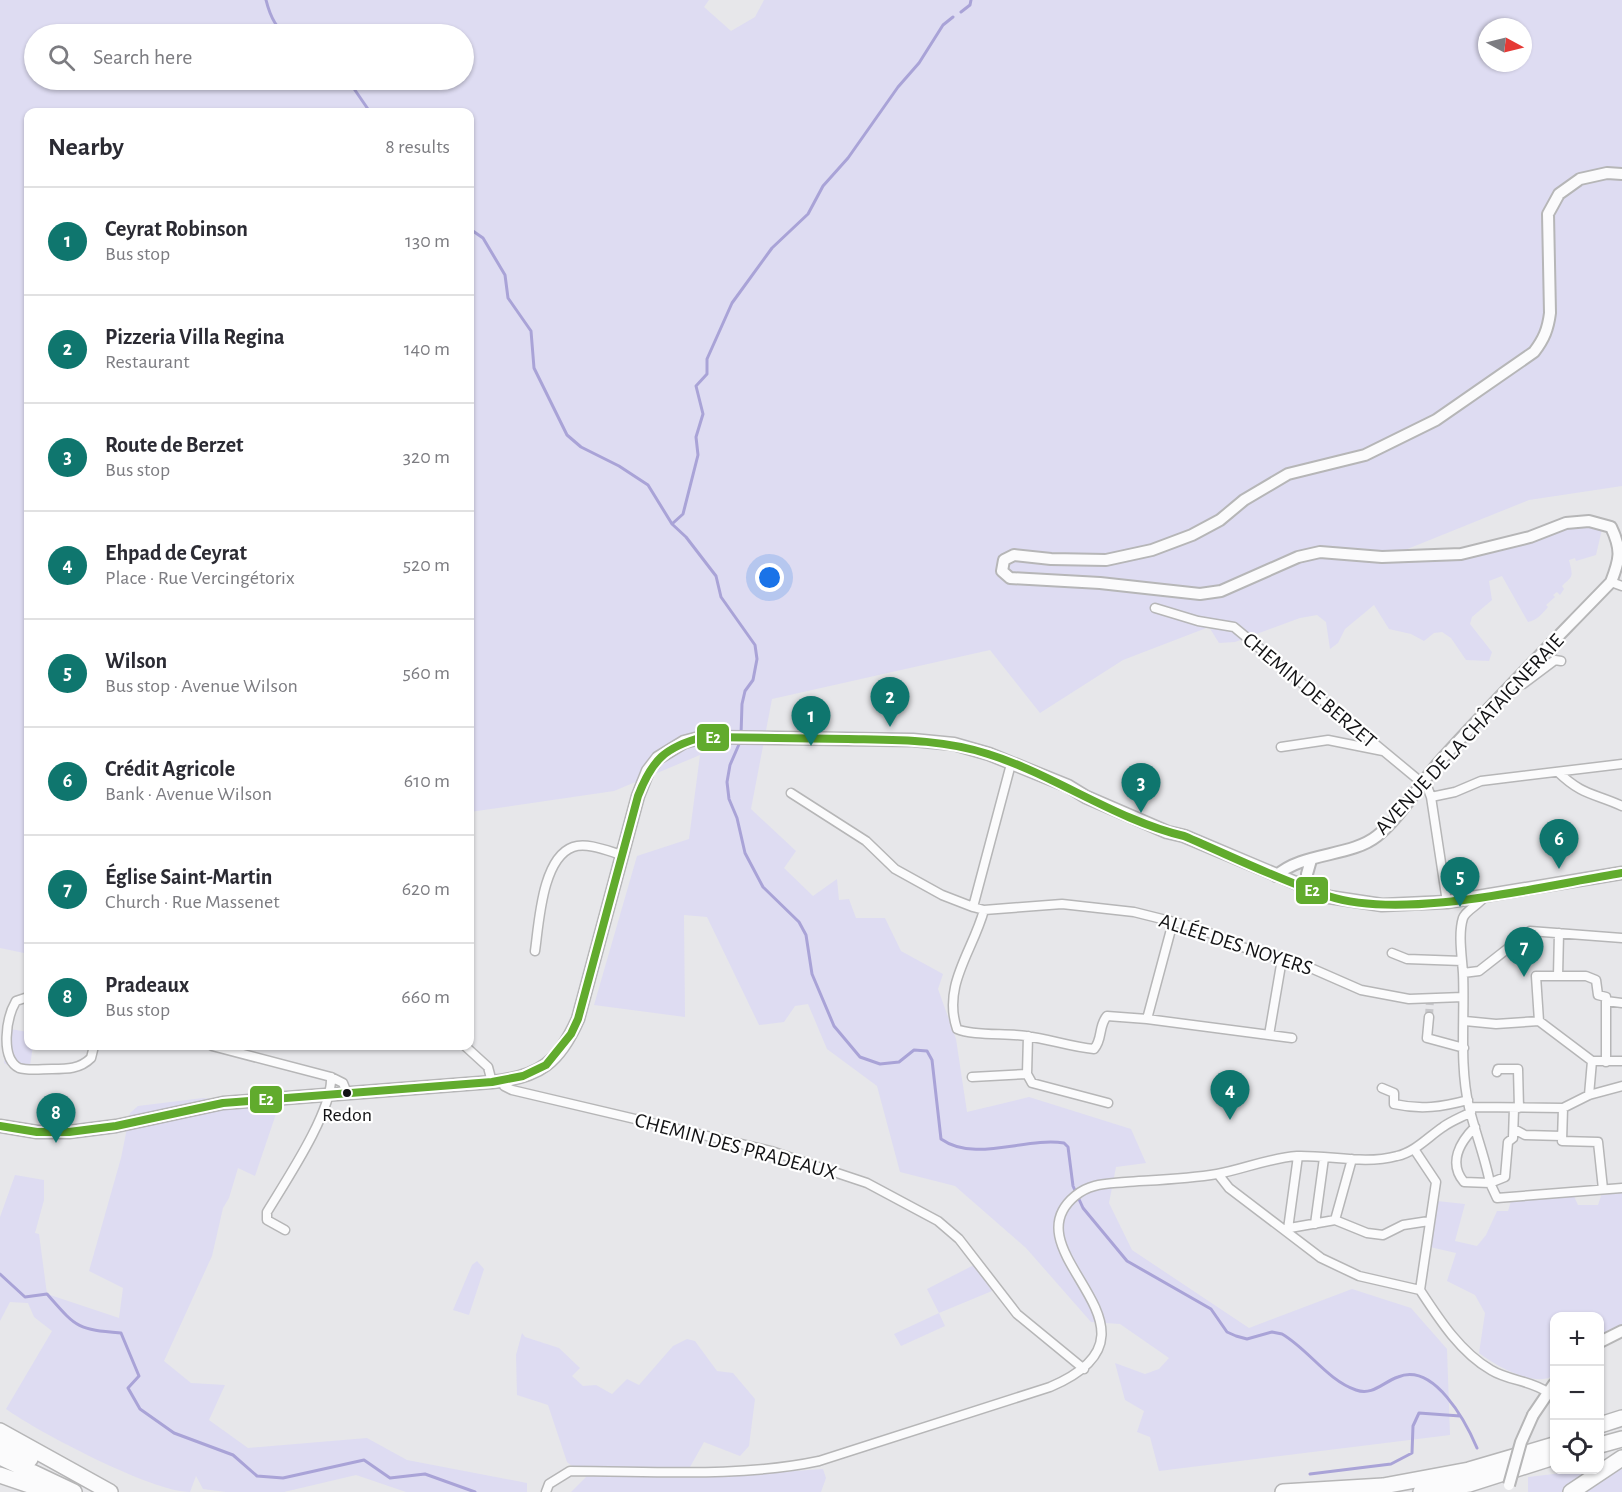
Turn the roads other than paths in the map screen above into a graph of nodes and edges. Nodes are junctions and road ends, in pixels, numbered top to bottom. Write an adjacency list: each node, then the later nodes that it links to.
1 (1622, 174): 2 (street)
2 (1617, 584): 5 (street, AVENUE DE LA CHÂTAIGNERAIE)
3 (1155, 608): 7 (street, CHEMIN DE BERZET)
4 (1562, 661): 5 (street)
5 (1512, 684): 11 (street, AVENUE DE LA CHÂTAIGNERAIE)
6 (1281, 747): 7 (street)
7 (1383, 751): 11 (street, CHEMIN DE BERZET)
8 (1011, 764): 15 (main road); 18 (main road); 22 (street)
9 (1622, 764): 10 (street)
10 (1558, 772): 13 (street); 14 (street)
11 (1423, 780): 13 (street); 16 (street, AVENUE DE LA CHÂTAIGNERAIE)
12 (791, 793): 22 (street, ALLÉE DES NOYERS)
13 (1431, 797): 21 (street)
14 (1622, 806)
15 (622, 855): 27 (street); 57 (main road)
16 (1311, 860): 18 (street, AVENUE DE LA CHÂTAIGNERAIE); 19 (street)
17 (1622, 873): 20 (main road)
18 (1276, 876): 19 (main road)
19 (1308, 889): 21 (main road)
20 (1485, 896): 21 (main road); 30 (street)
21 (1447, 902)
22 (974, 907): 23 (street, ALLÉE DES NOYERS)
23 (984, 910): 24 (street, ALLÉE DES NOYERS); 44 (street)
24 (1173, 922): 29 (street, ALLÉE DES NOYERS); 39 (street)
25 (1559, 933): 26 (street); 31 (street); 32 (street)
26 (1622, 938)
27 (535, 951)
28 (1392, 952): 30 (street)
29 (1282, 959): 35 (street, ALLÉE DES NOYERS); 42 (street)
30 (1462, 962): 31 (street)
31 (1463, 973): 35 (street)
32 (1558, 976): 36 (street); 41 (street)
33 (1622, 993): 37 (street)
34 (24, 998): 43 (street)
35 (1463, 998): 40 (street)
36 (1606, 1001): 37 (street); 52 (street)
37 (1620, 1003)
38 (1429, 1017): 46 (street)
39 (1147, 1019): 42 (street); 44 (street)
40 (1465, 1021): 41 (street); 46 (street)
41 (1539, 1022): 50 (street)
42 (1269, 1035): 45 (street)
43 (2, 1036): 47 (street)
44 (1028, 1036): 54 (street)
45 (1292, 1038)
46 (1464, 1048): 64 (street)
47 (93, 1050)
48 (227, 1050): 55 (street)
49 (469, 1050): 57 (street)
50 (1593, 1061): 52 (street); 62 (street)
51 (1622, 1061): 52 (street)
52 (1606, 1062)
53 (1497, 1072): 65 (street)
54 (1027, 1074): 56 (street); 63 (street)
55 (331, 1077): 60 (street); 61 (street)
56 (972, 1077)
57 (498, 1081): 60 (main road); 87 (street, CHEMIN DES PRADEAUX)
58 (1622, 1086): 62 (street)
59 (1382, 1088): 64 (street)
60 (346, 1093): 61 (main road)
61 (328, 1094): 67 (main road); 83 (street)
62 (1589, 1095): 66 (street)
63 (1108, 1104)
64 (1469, 1106): 65 (street); 68 (street); 71 (street)
65 (1516, 1108): 66 (street); 69 (street)
66 (1563, 1108): 70 (street)
67 (0, 1126)
68 (1475, 1127): 76 (street); 76 (street)
69 (1514, 1129): 70 (street); 76 (street)
70 (1562, 1136): 78 (street)
71 (1414, 1149): 74 (street); 80 (street)
72 (1299, 1156): 73 (street); 75 (street); 82 (street)
73 (1324, 1158): 74 (street); 81 (street)
74 (1352, 1159): 79 (street)
75 (1218, 1174): 82 (street); 87 (street)
76 (1490, 1183): 78 (street)
77 (1622, 1188): 78 (street)
78 (1603, 1189)
79 (1335, 1220): 80 (street); 81 (street)
80 (1429, 1221): 84 (street)
81 (1315, 1224): 82 (street)
82 (1286, 1229): 84 (street)
83 (285, 1230)
84 (1420, 1290): 88 (street)
85 (1622, 1330): 86 (street)
86 (1604, 1339)
87 (1083, 1369): 108 (street)
88 (1550, 1388)
89 (1550, 1390): 103 (street, bridge)
90 (1622, 1418): 91 (highway)
91 (1604, 1423)
92 (1622, 1427): 94 (highway)
93 (0, 1431): 107 (highway)
94 (1604, 1431)
95 (1622, 1438): 96 (highway)
96 (1604, 1443)
97 (0, 1444): 106 (highway)
98 (1550, 1447): 109 (highway)
99 (0, 1457): 105 (highway)
100 (1550, 1458): 110 (highway)
101 (1622, 1458): 111 (highway)
102 (0, 1475): 104 (highway)
103 (1509, 1490)
104 (50, 1492)
105 (74, 1492)
106 (104, 1492)
107 (110, 1492)
108 (546, 1492)
109 (1283, 1492)
110 (1421, 1492)
111 (1571, 1492)

